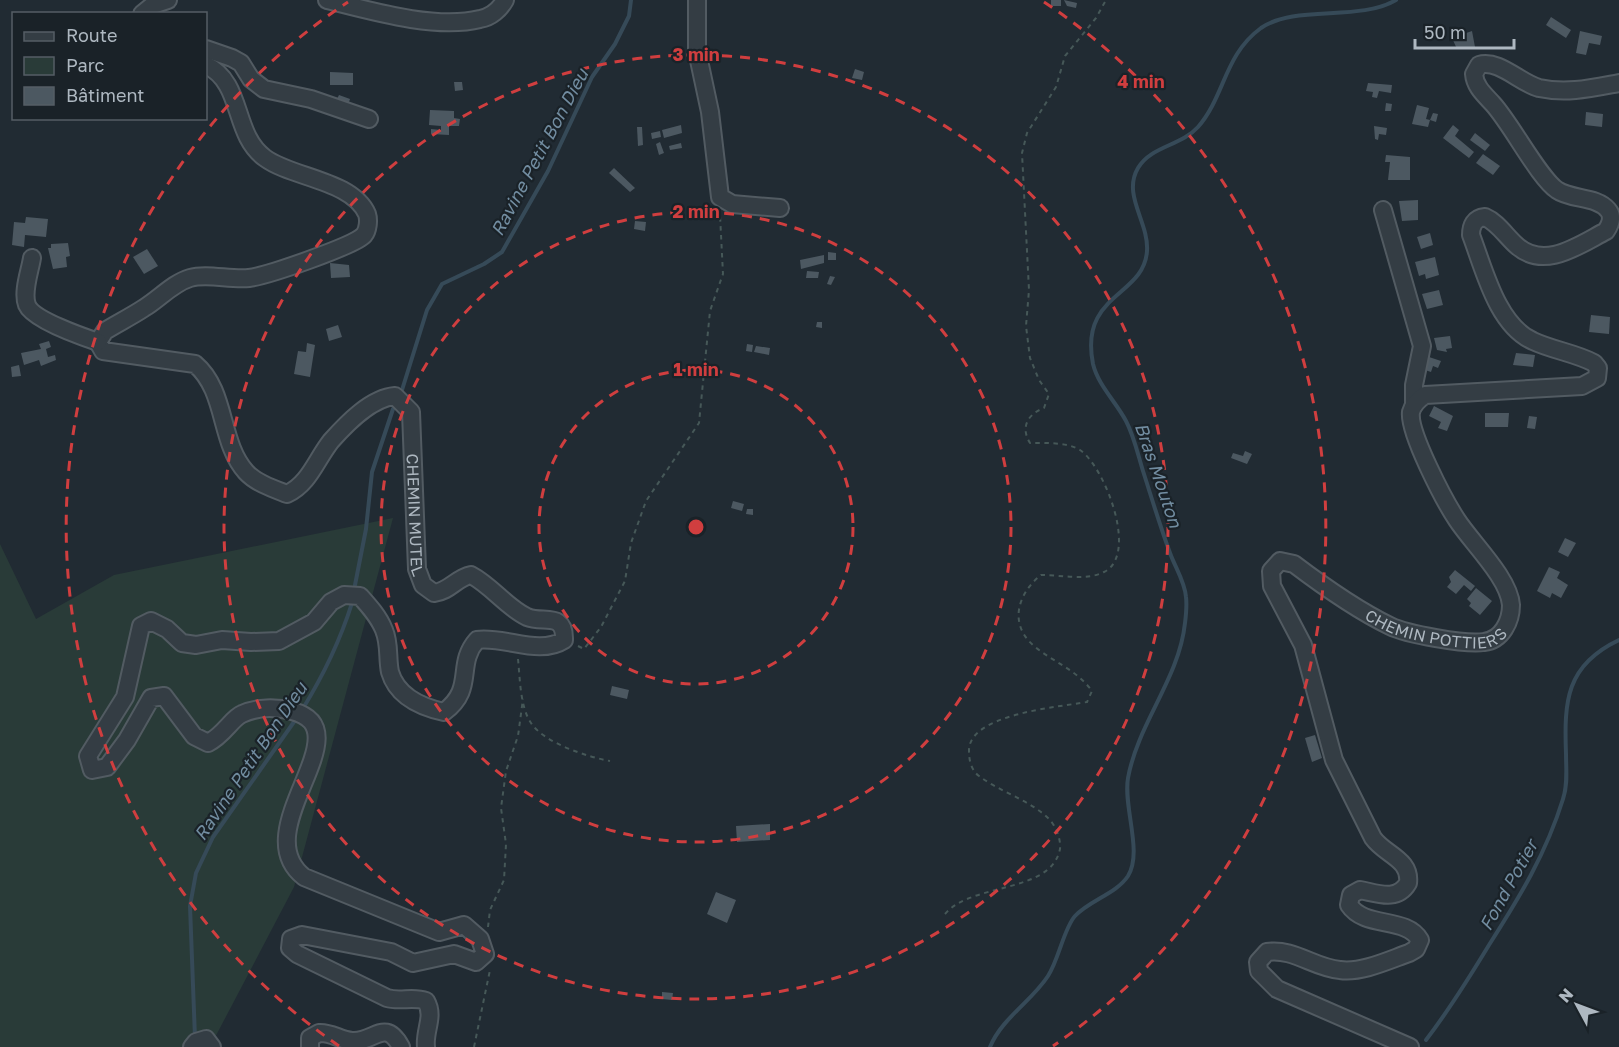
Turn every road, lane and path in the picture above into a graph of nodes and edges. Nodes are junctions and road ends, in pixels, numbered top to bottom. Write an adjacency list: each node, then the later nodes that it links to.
1 (168, 0): 6 (street)
2 (327, 0): 3 (street)
3 (505, 0)
4 (697, 0): 11 (street)
5 (1106, 0): 21 (path)
6 (144, 12)
7 (207, 49): 10 (street)
8 (207, 66): 15 (street)
9 (1619, 84): 16 (street)
10 (369, 119)
11 (720, 197): 12 (street); 17 (path)
12 (780, 207)
13 (1383, 210): 16 (street)
14 (32, 258): 15 (street)
15 (98, 342): 17 (street, CHEMIN MUTEL)
16 (1414, 405): 30 (street, CHEMIN POTTIERS)
17 (564, 640): 18 (street)
18 (517, 644): 19 (path); 28 (street)
19 (523, 699): 20 (path); 22 (path)
20 (610, 761)
21 (945, 914)
22 (486, 934)
23 (491, 965): 29 (path)
24 (192, 1047): 25 (street)
25 (212, 1047)
26 (310, 1047): 27 (street)
27 (402, 1047)
28 (426, 1047)
29 (474, 1047)
30 (1410, 1047)

